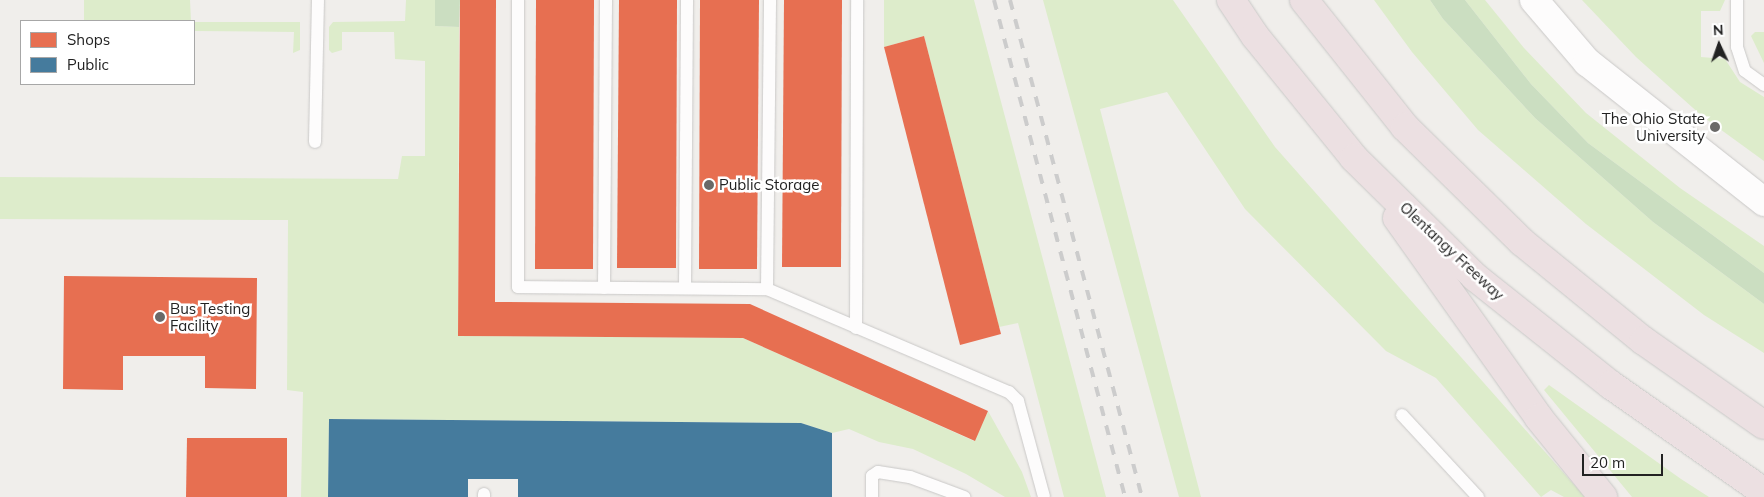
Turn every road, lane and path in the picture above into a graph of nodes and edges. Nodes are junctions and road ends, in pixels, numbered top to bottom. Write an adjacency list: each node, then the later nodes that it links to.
1 (318, 0): 12 (lane)
2 (518, 0): 15 (lane)
3 (606, 0): 15 (lane)
4 (687, 0): 16 (lane)
5 (770, 0): 17 (lane)
6 (857, 0): 18 (lane)
7 (1231, 0): 13 (highway, Olentangy Freeway)
8 (1304, 0): 19 (highway)
9 (1534, 0): 14 (street)
10 (1737, 0): 11 (lane)
11 (1764, 85)
12 (316, 142)
13 (1354, 158): 23 (highway, Olentangy Freeway); 28 (highway)
14 (1764, 202)
15 (604, 288): 16 (lane)
16 (685, 288): 17 (lane)
17 (767, 289): 18 (lane)
18 (856, 328): 26 (lane)
19 (1644, 341): 20 (highway); 22 (highway)
20 (1764, 405)
21 (1402, 414): 27 (lane)
22 (1764, 425)
23 (1764, 492)
24 (872, 497): 25 (lane)
25 (964, 497)
26 (1044, 497)
27 (1478, 497)
28 (1603, 497)

